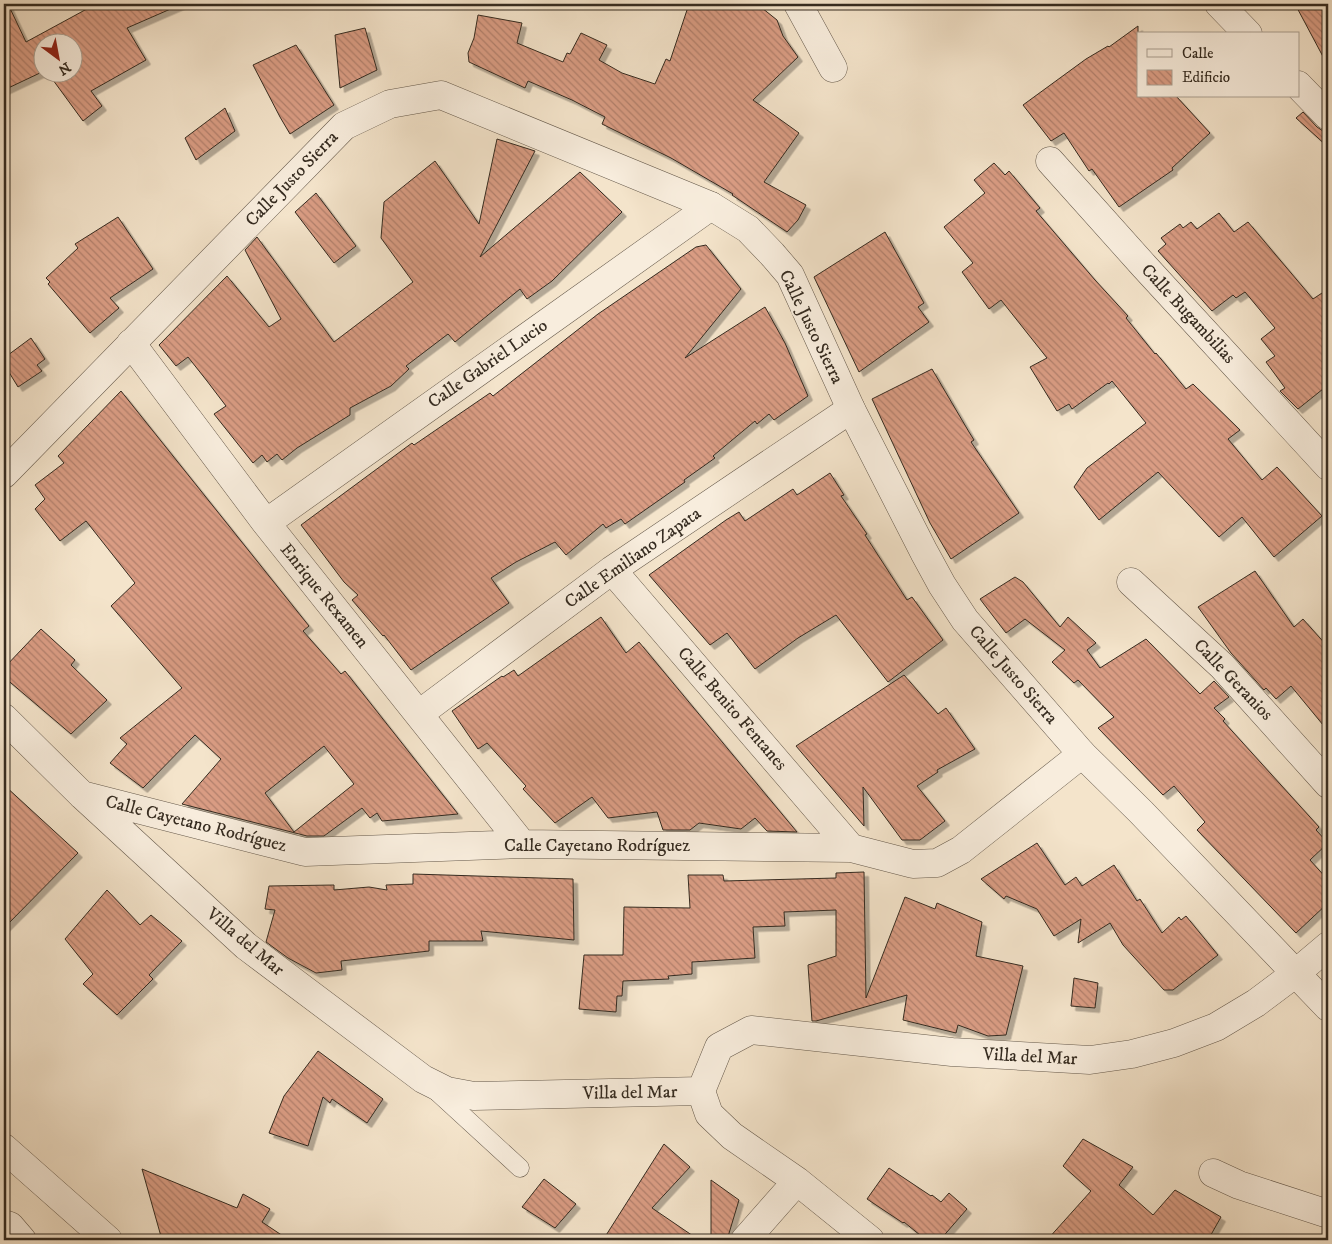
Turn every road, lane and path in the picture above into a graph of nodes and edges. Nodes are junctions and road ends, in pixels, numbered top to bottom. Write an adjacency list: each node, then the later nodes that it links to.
1 (798, 4): 4 (street)
2 (1219, 4): 3 (street)
3 (1246, 32)
4 (833, 68)
5 (1300, 87): 6 (street)
6 (1328, 116)
7 (1050, 161): 11 (street, Calle Bugambilias)
8 (711, 206): 9 (street, Calle Justo Sierra); 10 (street, Calle Justo Sierra); 13 (street, Calle Gabriel Lucio)
9 (131, 343): 12 (street, Calle Justo Sierra); 13 (street, Enrique Rexamen)
10 (851, 409): 14 (street, Calle Emiliano Zapata); 18 (street, Calle Justo Sierra)
11 (1328, 466)
12 (4, 474)
13 (266, 523): 16 (street, Enrique Rexamen)
14 (612, 570): 16 (street, Calle Emiliano Zapata); 22 (street, Calle Benito Fentanes)
15 (1132, 582): 19 (street, Calle Geranios)
16 (419, 714): 21 (street, Enrique Rexamen)
17 (4, 718): 20 (street, Villa del Mar)
18 (1082, 754): 22 (street, Calle Cayetano Rodríguez); 24 (street, Calle Justo Sierra)
19 (1328, 784)
20 (82, 795): 21 (street, Calle Cayetano Rodríguez); 26 (street, Villa del Mar)
21 (522, 844): 22 (street, Calle Cayetano Rodríguez)
22 (851, 848)
23 (1328, 946): 24 (street, Villa del Mar)
24 (1296, 973): 25 (street, Calle Justo Sierra); 27 (street, Villa del Mar)
25 (1328, 1007)
26 (423, 1079): 27 (street, Villa del Mar); 29 (lane)
27 (701, 1091): 31 (street)
28 (4, 1148): 35 (street)
29 (520, 1168)
30 (1213, 1172): 32 (street)
31 (797, 1181): 36 (street); 37 (street)
32 (1328, 1214)
33 (4, 1224): 34 (street)
34 (22, 1240)
35 (108, 1240)
36 (745, 1240)
37 (870, 1240)

